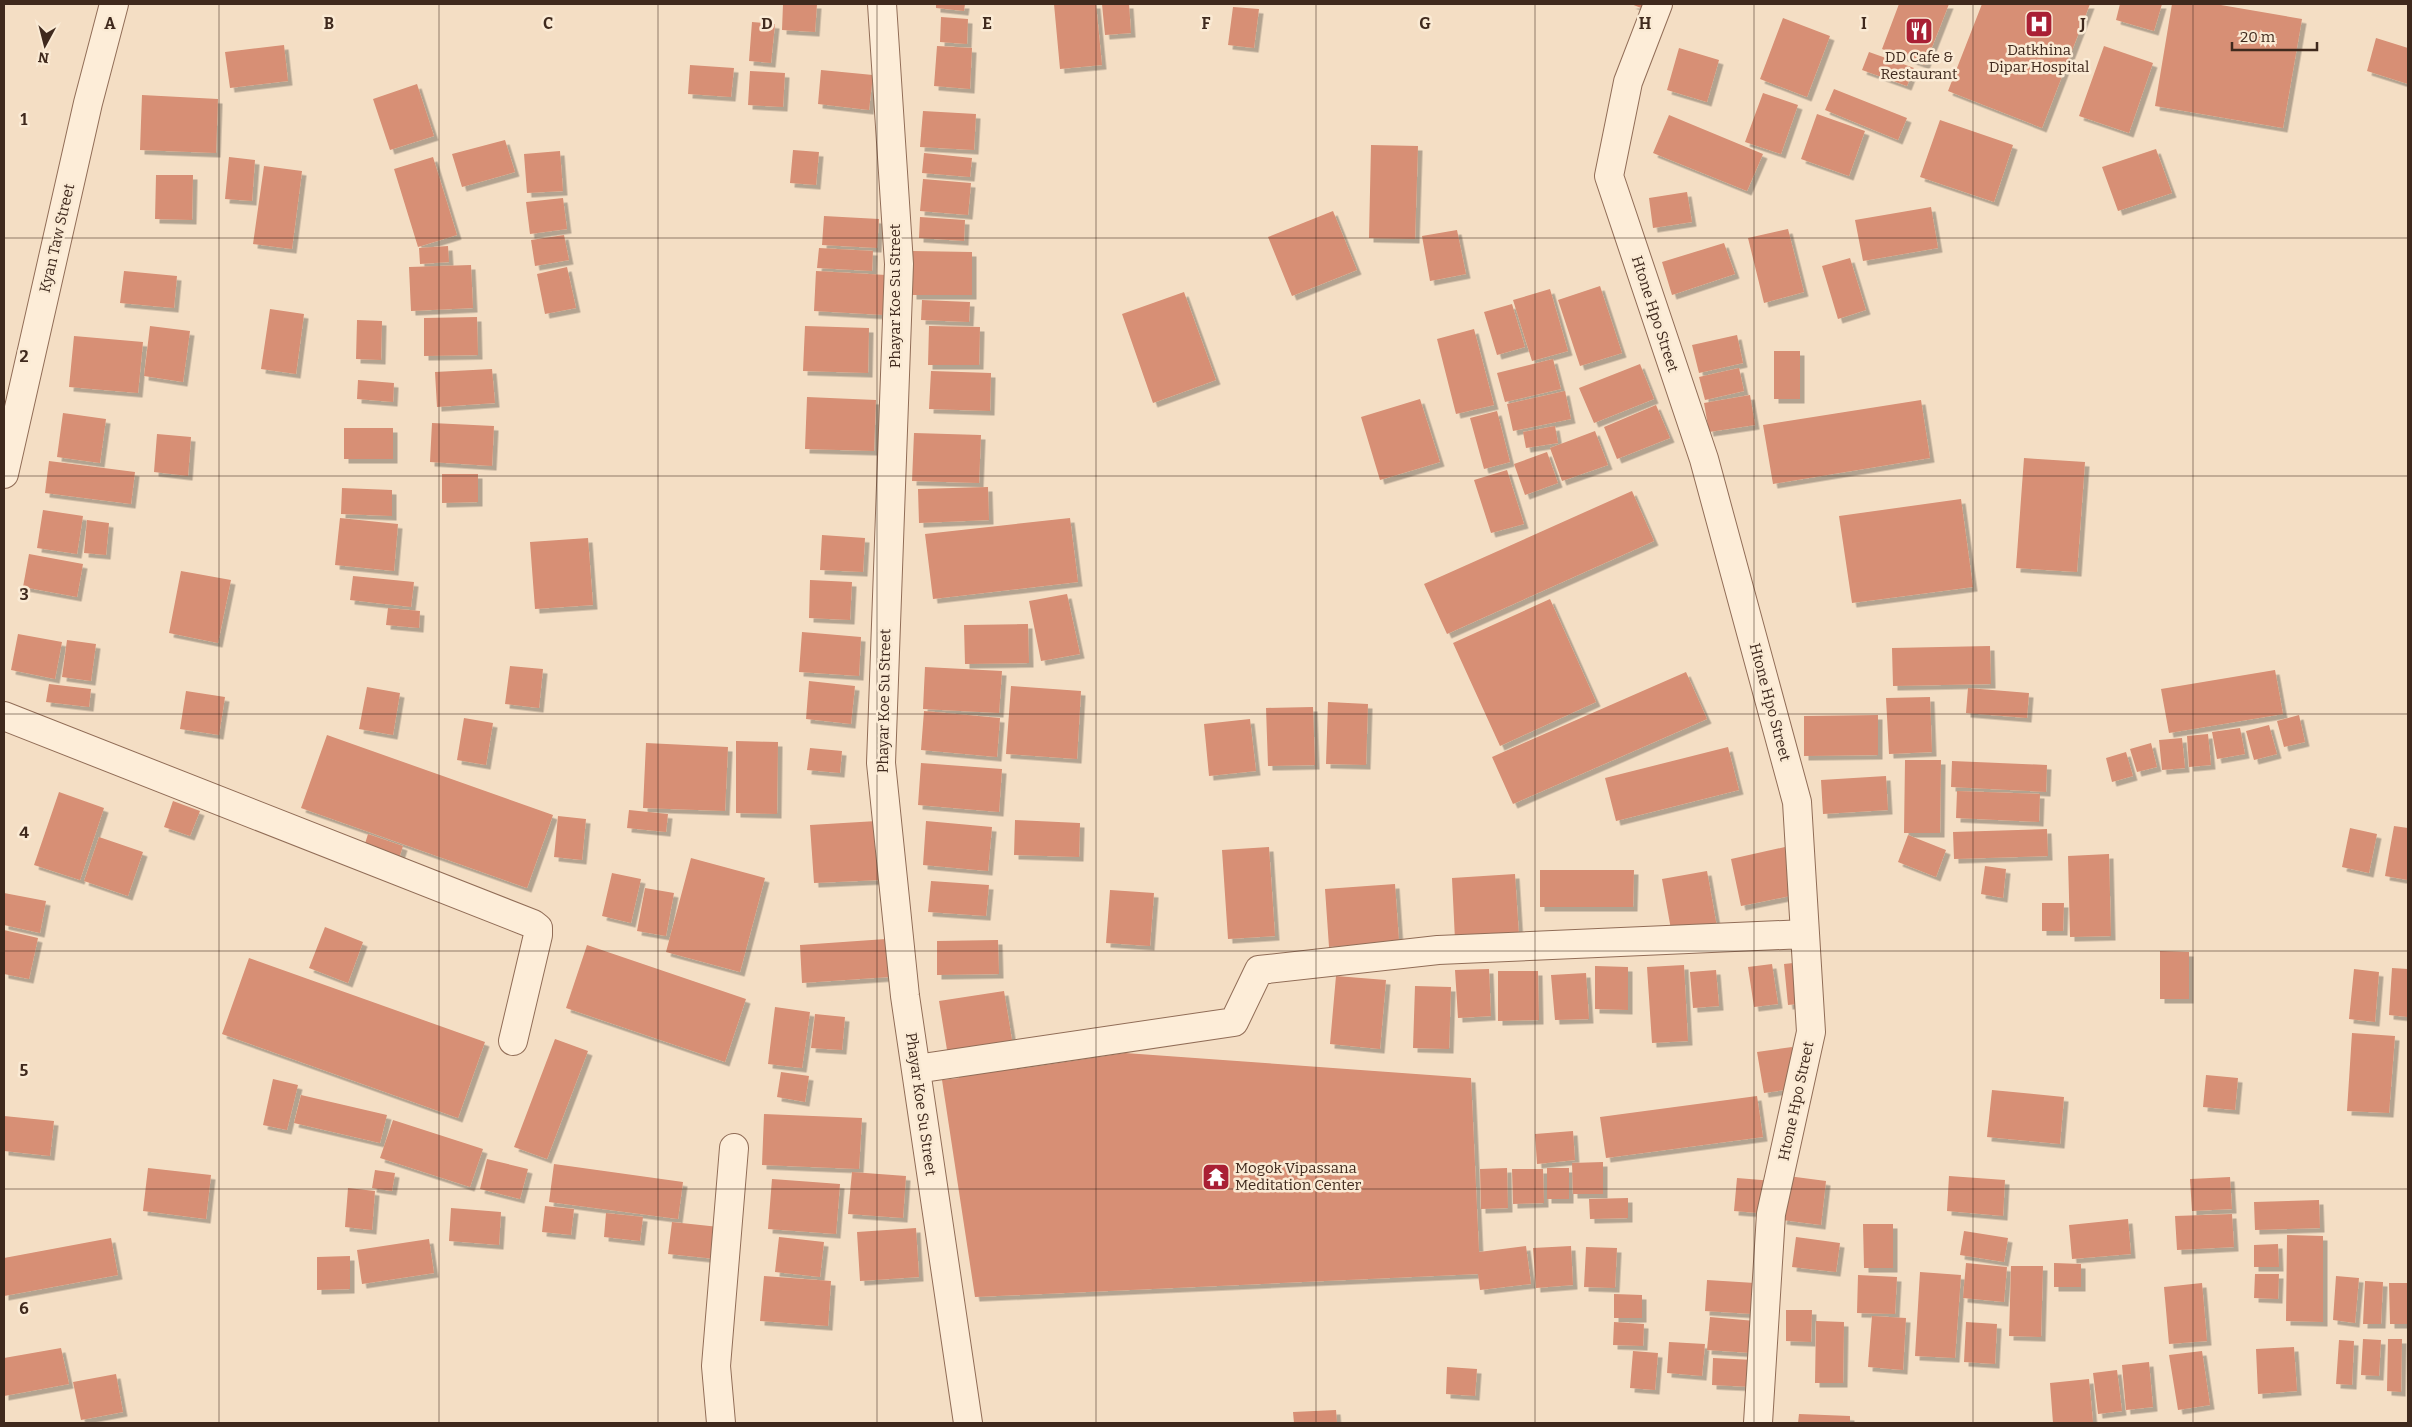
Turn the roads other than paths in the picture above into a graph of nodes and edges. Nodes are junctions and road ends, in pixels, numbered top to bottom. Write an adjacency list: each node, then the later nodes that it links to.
1 (114, 4): 4 (street, Kyan Taw Street)
2 (882, 4): 8 (street, Phayar Koe Su Street)
3 (1658, 4): 6 (street, Htone Hpo Street)
4 (4, 474)
5 (4, 716): 7 (street)
6 (1805, 934): 8 (street); 12 (street, Htone Hpo Street)
7 (512, 1041)
8 (916, 1069): 11 (street, Phayar Koe Su Street)
9 (734, 1148): 10 (street)
10 (721, 1423)
11 (968, 1423)
12 (1758, 1423)

